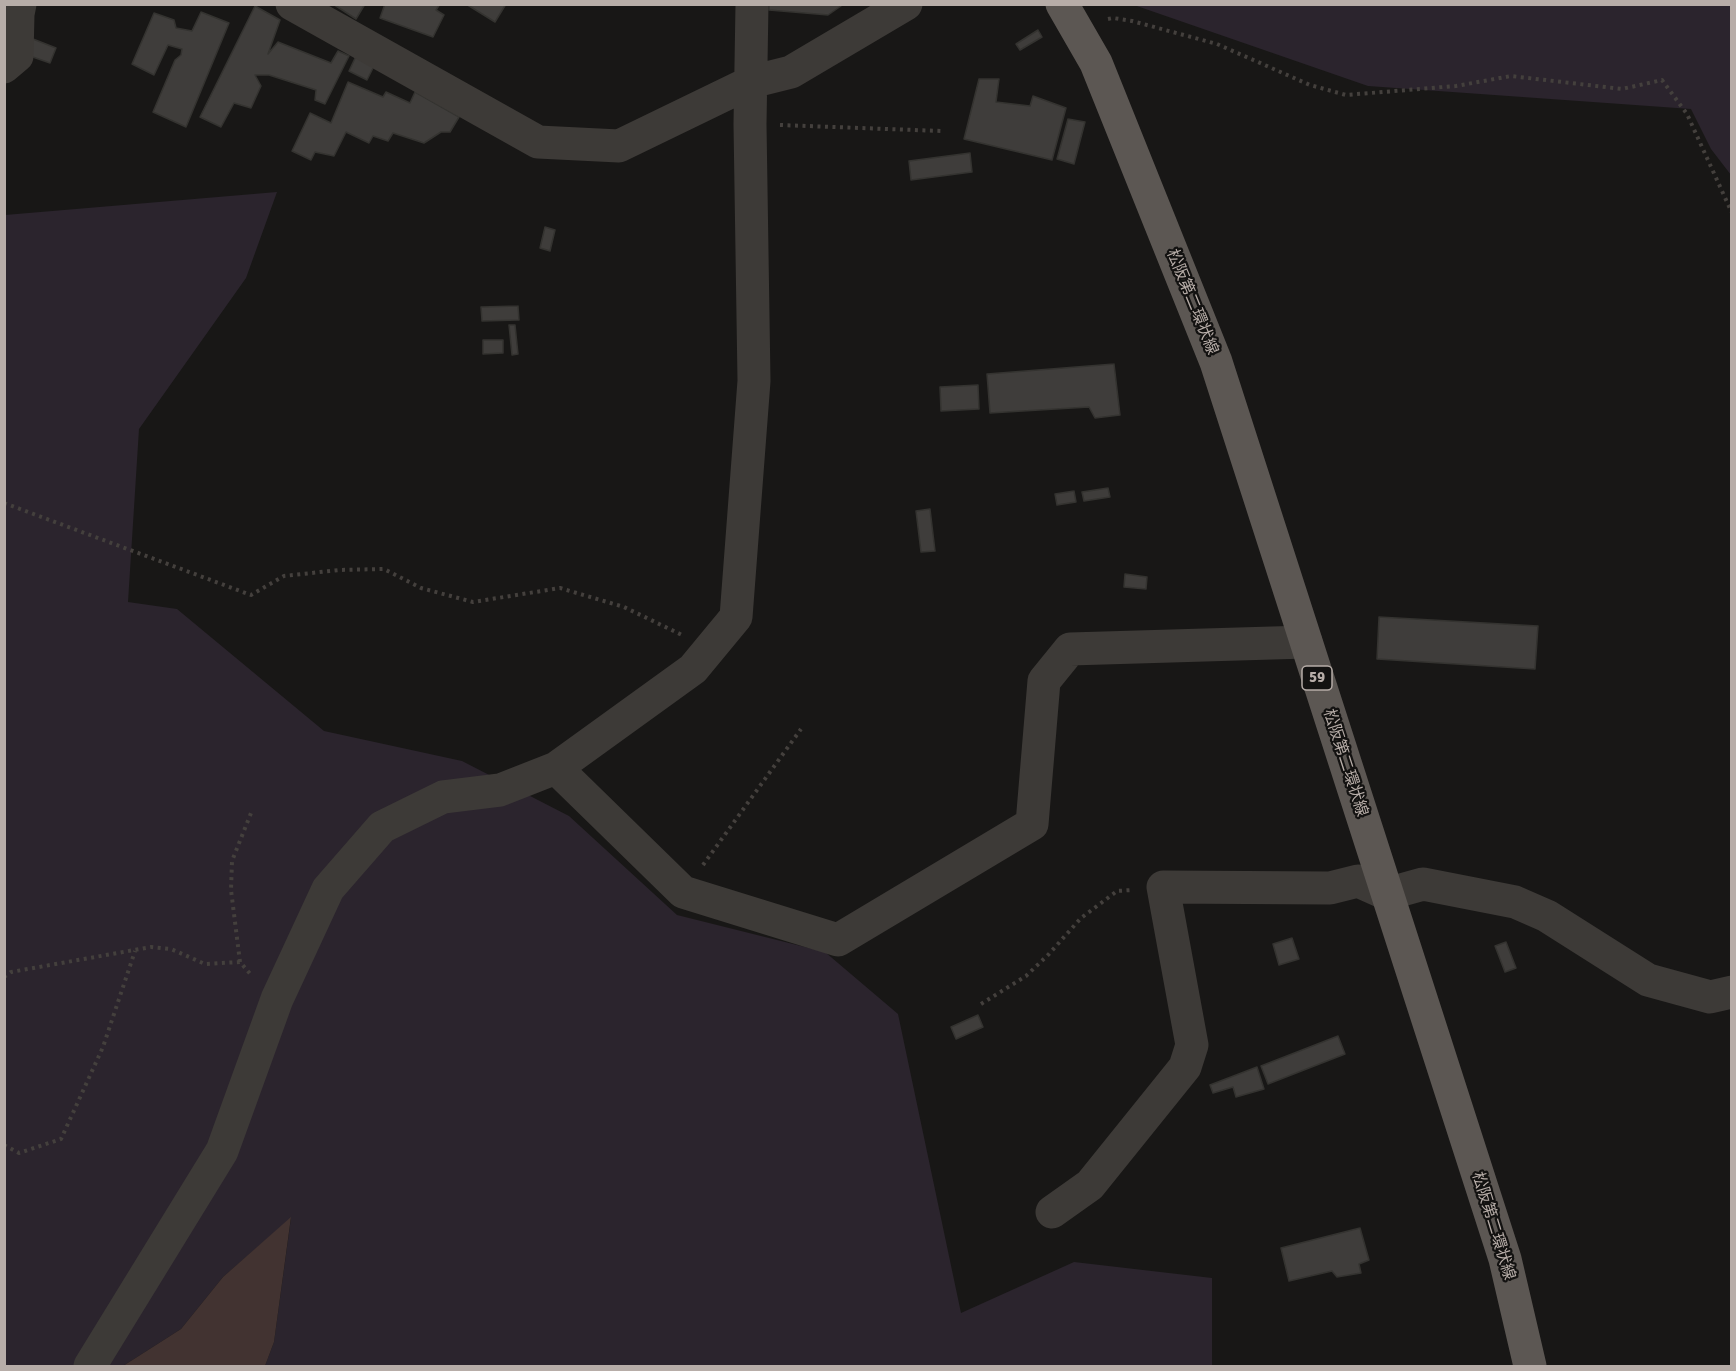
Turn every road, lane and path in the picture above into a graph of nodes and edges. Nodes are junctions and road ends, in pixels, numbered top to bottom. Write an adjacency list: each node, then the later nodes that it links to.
1 (20, 4): 6 (street)
2 (292, 4): 7 (street)
3 (752, 4): 7 (street)
4 (906, 4): 7 (street)
5 (1068, 16): 10 (path); 12 (main road, 松阪第二環状線 / 59)
6 (4, 67)
7 (751, 82): 8 (street)
8 (750, 124): 9 (path); 13 (street)
9 (941, 132)
10 (1731, 213)
11 (4, 502): 13 (path)
12 (1306, 642): 18 (street); 19 (main road, 松阪第二環状線 / 59)
13 (710, 648): 15 (street)
14 (801, 729): 18 (path)
15 (556, 768): 18 (street); 24 (street)
16 (251, 813): 21 (path)
17 (1163, 887): 19 (street); 25 (path); 27 (street)
18 (683, 892)
19 (1387, 894): 23 (street); 29 (main road, 松阪第二環状線 / 59)
20 (135, 951): 21 (path); 22 (path); 26 (path)
21 (240, 962): 24 (path)
22 (4, 977)
23 (1731, 992)
24 (277, 999): 28 (street)
25 (981, 1004)
26 (4, 1145)
27 (1052, 1212)
28 (90, 1366)
29 (1530, 1366)

